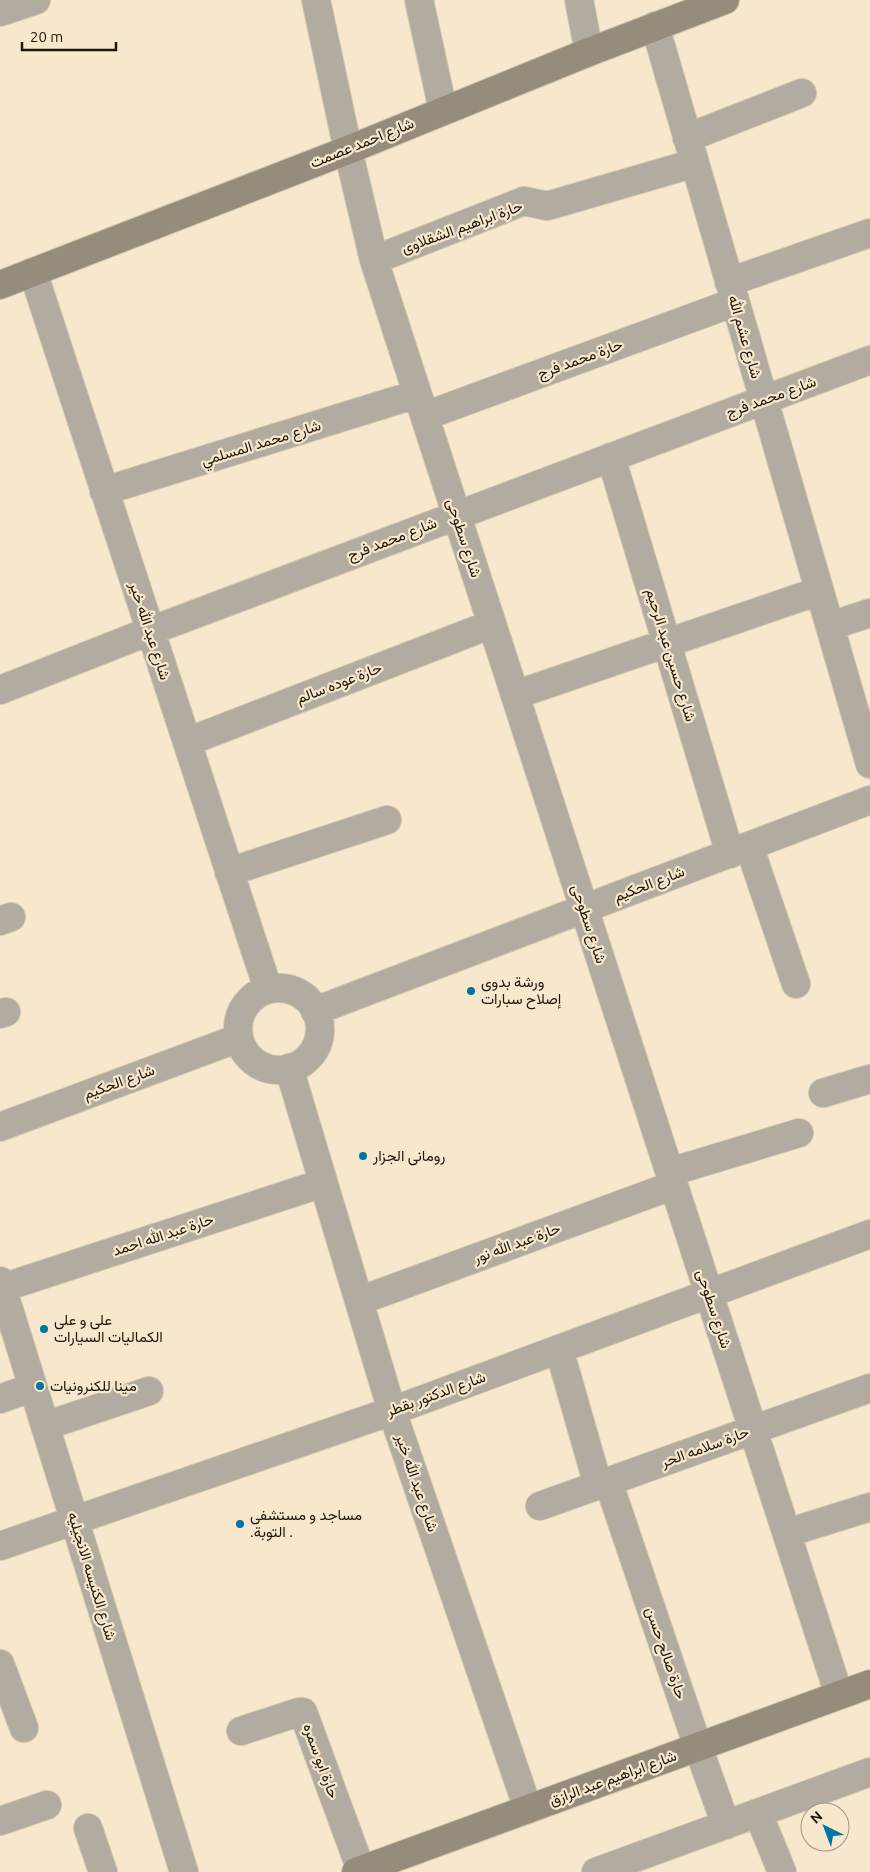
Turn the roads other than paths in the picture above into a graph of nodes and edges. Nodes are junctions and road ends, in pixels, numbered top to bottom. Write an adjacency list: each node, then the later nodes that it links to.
1 (316, 0): 9 (street, شارع سطوحى)
2 (418, 0): 8 (street)
3 (579, 0): 6 (street)
4 (725, 0): 5 (main road, شارع احمد عصمت)
5 (655, 26): 6 (main road, شارع احمد عصمت); 10 (street, شارع عشم الله)
6 (589, 52): 8 (main road, شارع احمد عصمت)
7 (802, 93): 10 (street, حارة ابراهيم الشقلاوى)
8 (443, 110): 9 (main road, شارع احمد عصمت)
9 (348, 150): 12 (street, شارع سطوحى); 13 (main road, شارع احمد عصمت)
10 (691, 150): 12 (street, حارة ابراهيم الشقلاوى); 15 (street, شارع عشم الله)
11 (870, 233): 15 (street, حارة محمد فرج)
12 (374, 260): 18 (street, شارع سطوحى)
13 (33, 272): 14 (main road, شارع احمد عصمت); 20 (street, شارع عبد الله خير)
14 (0, 286)
15 (732, 292): 17 (street, شارع عشم الله); 18 (street, حارة محمد فرج)
16 (870, 360): 17 (street, شارع محمد فرج)
17 (763, 400): 19 (street, شارع محمد فرج); 22 (street, شارع عشم الله)
18 (421, 405): 20 (street, شارع محمد المسلمي); 21 (street, شارع سطوحى)
19 (611, 456): 21 (street, شارع محمد فرج); 27 (street, شارع حسين عبد الرحيم)
20 (104, 491): 26 (street, شارع عبد الله خير)
21 (456, 514): 24 (street, شارع سطوحى); 26 (street, شارع محمد فرج)
22 (819, 591): 25 (street, شارع عشم الله); 27 (street)
23 (870, 613): 25 (street)
24 (492, 624): 29 (street, شارع سطوحى); 30 (street, حارة عوده سالم)
25 (830, 626): 31 (street, شارع عشم الله)
26 (150, 630): 28 (street, شارع محمد فرج); 30 (street, شارع عبد الله خير)
27 (667, 643): 29 (street); 34 (street, شارع حسين عبد الرحيم)
28 (0, 690)
29 (515, 695): 36 (street, شارع سطوحى)
30 (187, 742): 35 (street, شارع عبد الله خير)
31 (870, 764)
32 (870, 800): 34 (street, شارع الحكيم)
33 (387, 820): 35 (street)
34 (740, 850): 36 (street, شارع الحكيم); 37 (street, شارع حسين عبد الرحيم)
35 (229, 872): 38 (street, شارع عبد الله خير)
36 (584, 909): 39 (street, شارع الحكيم); 46 (street, شارع سطوحى)
37 (796, 984)
38 (268, 989): 39 (street); 40 (street)
39 (316, 1010): 41 (street)
40 (239, 1038): 41 (street); 44 (street, شارع الحكيم)
41 (289, 1068): 47 (street, شارع عبد الله خير)
42 (870, 1079): 43 (street)
43 (823, 1093)
44 (0, 1127)
45 (799, 1132): 46 (street, حارة عبد الله نور)
46 (672, 1179): 50 (street, شارع سطوحى); 51 (street, حارة عبد الله نور)
47 (323, 1183): 49 (street, حارة عبد الله احمد); 51 (street, شارع عبد الله خير)
48 (870, 1234): 50 (street, شارع الدكتور بقطر)
49 (1, 1284): 53 (street, شارع الكنيسه الانجيليه)
50 (710, 1294): 52 (street, شارع الدكتور بقطر); 59 (street, شارع سطوحى)
51 (359, 1300): 57 (street, شارع عبد الله خير)
52 (559, 1349): 57 (street, شارع الدكتور بقطر); 60 (street, حارة صالح حسن)
53 (33, 1387): 56 (street); 58 (street, شارع الكنيسه الانجيليه)
54 (870, 1388): 59 (street, حارة سلامه الحر)
55 (149, 1391): 58 (street)
56 (0, 1399)
57 (392, 1411): 63 (street, شارع الدكتور بقطر); 74 (street, شارع عبد الله خير)
58 (45, 1426): 63 (street, شارع الكنيسه الانجيليه)
59 (753, 1430): 60 (street, حارة سلامه الحر); 64 (street, شارع سطوحى)
60 (603, 1483): 61 (street, حارة سلامه الحر); 71 (street, حارة صالح حسن)
61 (540, 1506)
62 (870, 1507): 64 (street)
63 (75, 1520): 65 (street, شارع الدكتور بقطر); 81 (street, شارع الكنيسه الانجيليه)
64 (786, 1533): 68 (street, شارع سطوحى)
65 (0, 1546)
66 (0, 1664): 69 (street)
67 (870, 1684): 68 (main road, شارع ابراهيم عبد الرازق)
68 (839, 1695): 71 (main road, شارع ابراهيم عبد الرازق)
69 (24, 1728)
70 (241, 1731): 79 (street, حارة ابو سمره)
71 (698, 1747): 74 (main road, شارع ابراهيم عبد الرازق); 77 (street, حارة صالح حسن)
72 (870, 1772): 75 (street)
73 (47, 1805): 76 (street)
74 (528, 1809): 79 (main road, شارع ابراهيم عبد الرازق)
75 (758, 1813): 77 (street); 83 (street)
76 (0, 1821)
77 (726, 1825): 82 (street)
78 (88, 1828): 80 (street)
79 (358, 1871)
80 (103, 1872)
81 (184, 1872)
82 (596, 1872)
83 (782, 1872)

